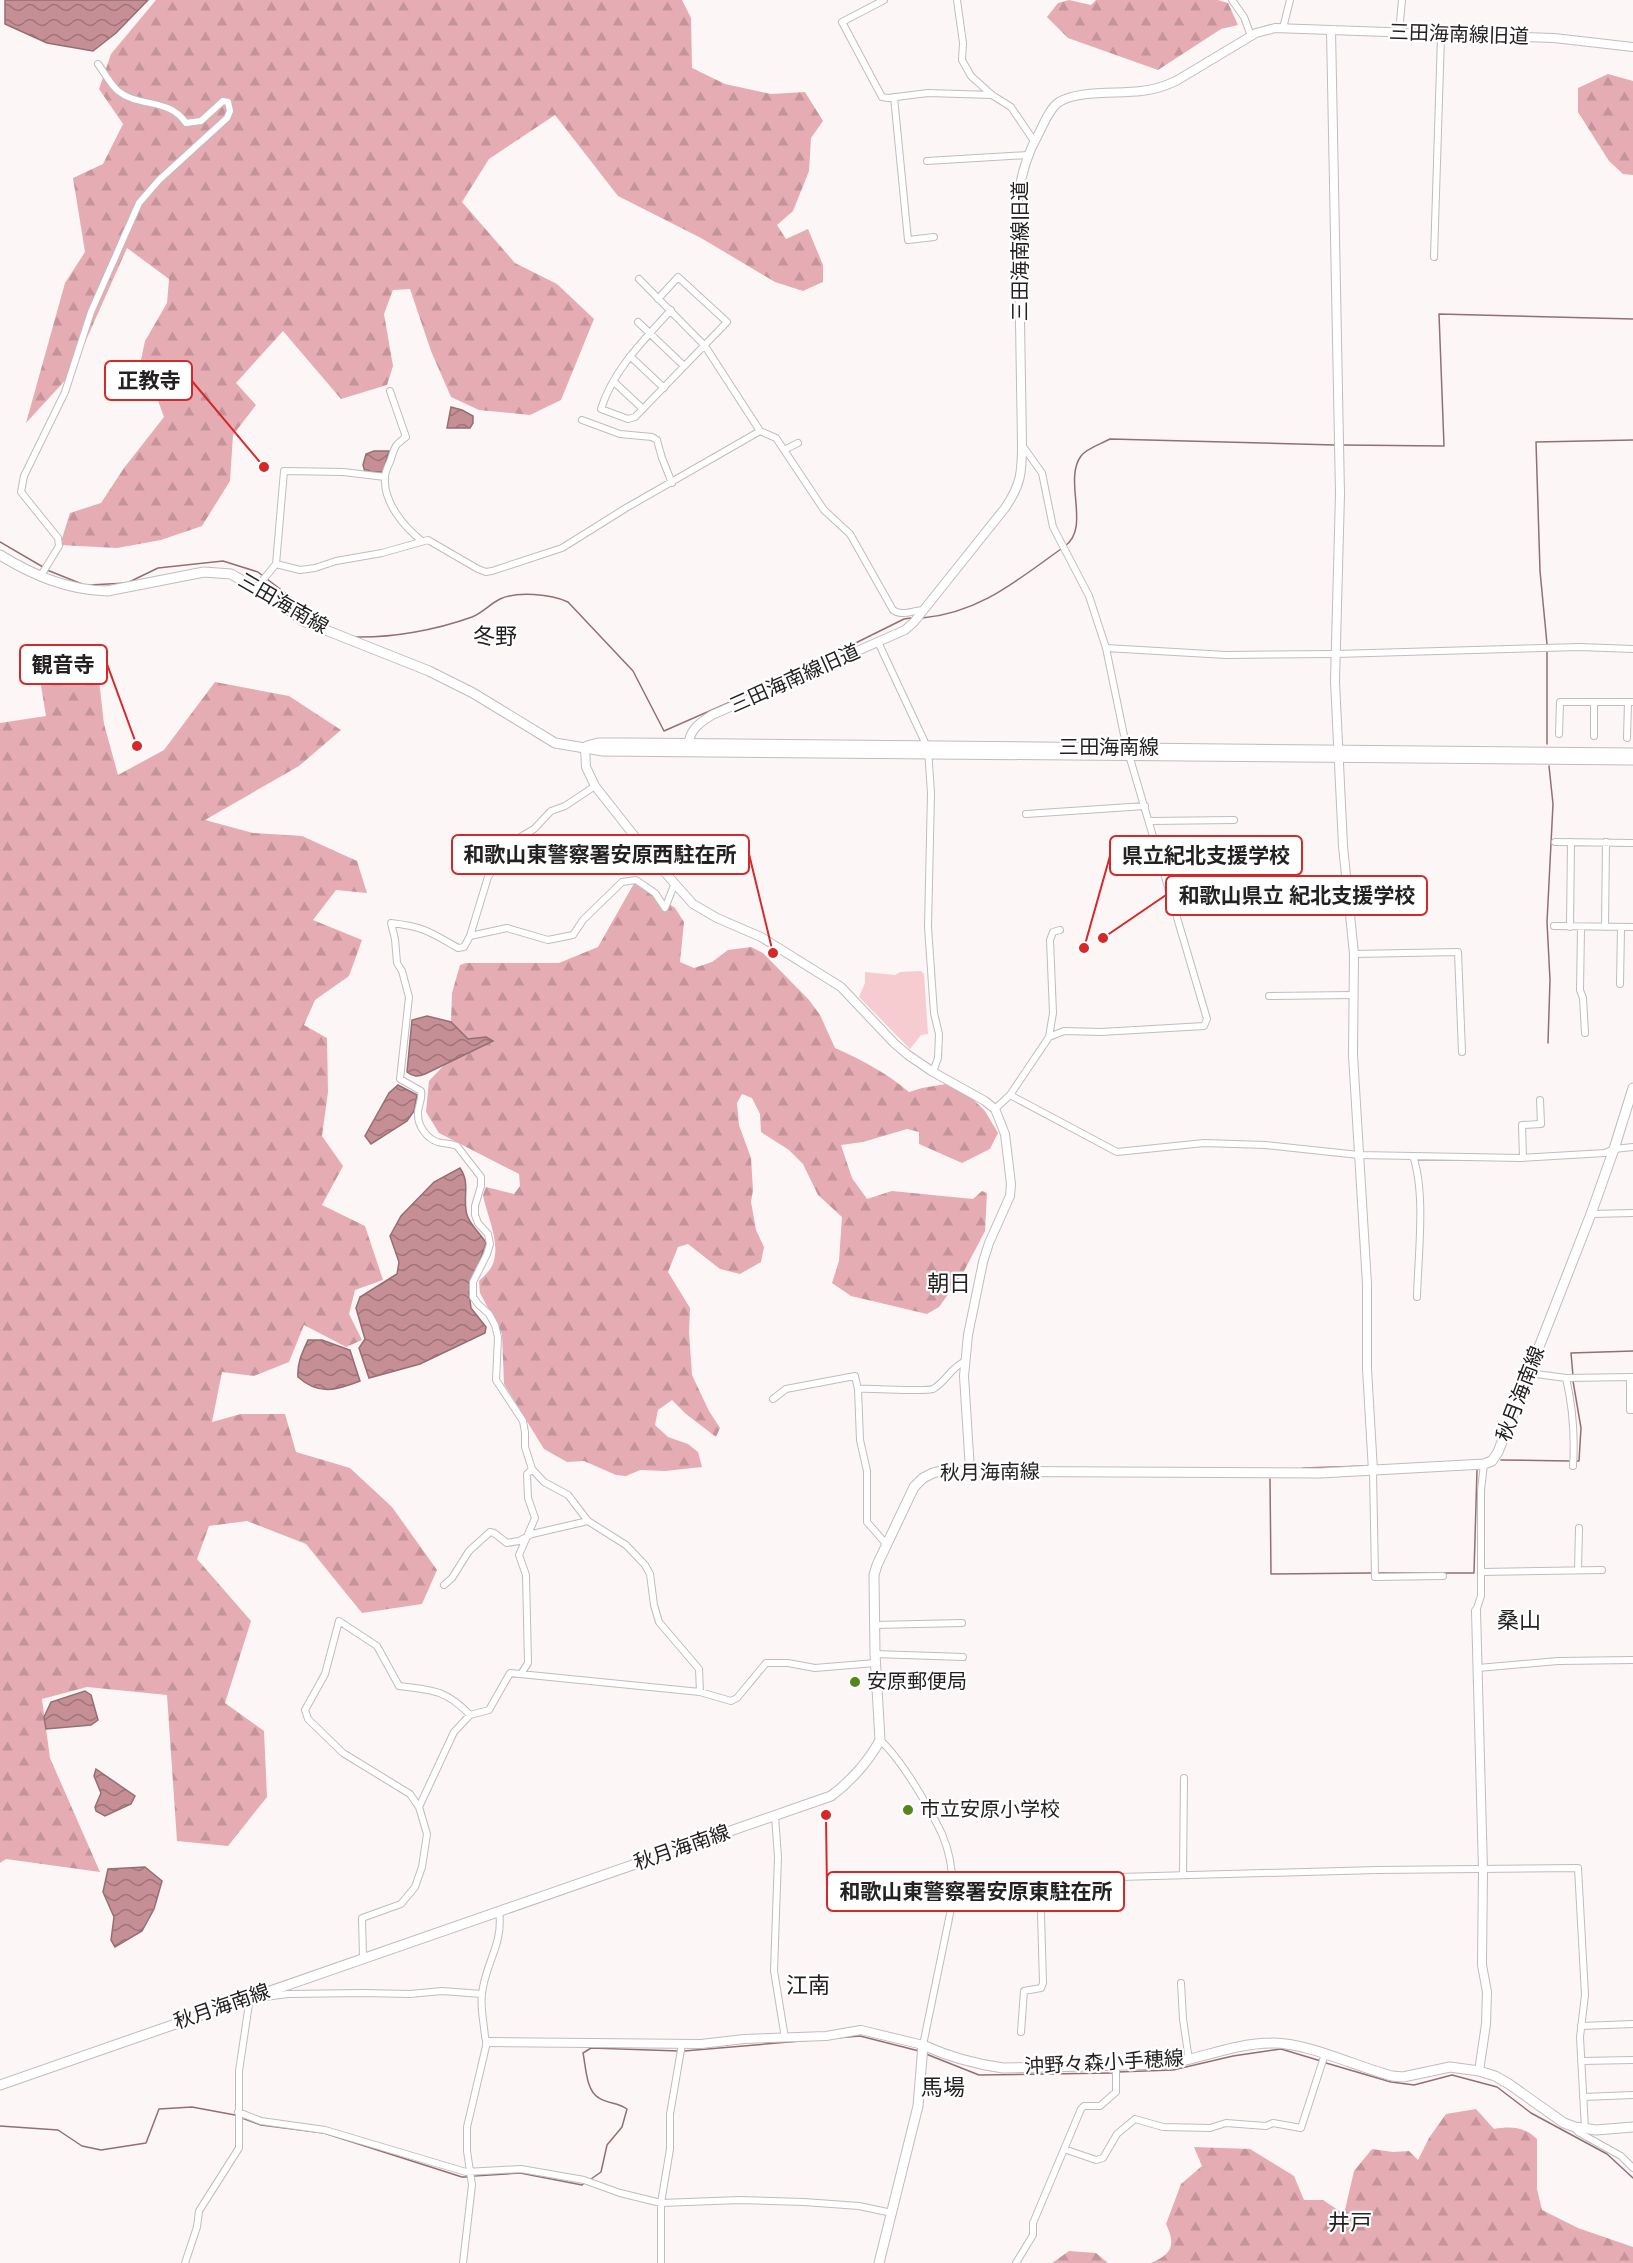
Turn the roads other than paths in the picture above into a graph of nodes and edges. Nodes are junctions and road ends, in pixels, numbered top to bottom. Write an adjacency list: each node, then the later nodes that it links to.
1 (884, 0): 14 (street)
2 (957, 0): 13 (street)
3 (1232, 0): 9 (street)
4 (1290, 0): 6 (street)
5 (1402, 0): 8 (street)
6 (1283, 28): 7 (street, 三田海南線旧道); 9 (street, 三田海南線旧道)
7 (1331, 30): 8 (street, 三田海南線旧道); 48 (street)
8 (1399, 32): 10 (street, 三田海南線旧道)
9 (1251, 36): 15 (street, 三田海南線旧道)
10 (1441, 36): 11 (street, 三田海南線旧道); 19 (street)
11 (1633, 47)
12 (98, 64): 42 (street)
13 (992, 95): 14 (street); 15 (street)
14 (894, 97): 18 (street)
15 (1034, 141): 16 (street, 三田海南線旧道)
16 (1028, 155): 17 (street); 35 (street, 三田海南線旧道)
17 (927, 161)
18 (934, 237)
19 (1434, 257)
20 (639, 279): 21 (street)
21 (658, 298): 22 (street); 25 (street)
22 (670, 310): 24 (street); 25 (street)
23 (638, 322): 24 (street)
24 (650, 333): 26 (street); 27 (street)
25 (705, 346): 27 (street); 33 (street)
26 (630, 356): 28 (street); 29 (street)
27 (684, 366): 29 (street)
28 (614, 382): 31 (street); 31 (street)
29 (664, 388): 31 (street)
30 (390, 391): 37 (street)
31 (643, 409)
32 (582, 420): 38 (street)
33 (760, 431): 36 (street); 38 (street)
34 (798, 443): 36 (street)
35 (1022, 445): 44 (street, 三田海南線旧道); 46 (street)
36 (784, 450): 44 (street)
37 (385, 477): 39 (street); 41 (street)
38 (672, 483): 39 (street)
39 (422, 541): 41 (street)
40 (0, 555): 42 (main road, 三田海南線)
41 (276, 564): 43 (street)
42 (40, 577): 43 (main road, 三田海南線)
43 (257, 587): 54 (main road, 三田海南線)
44 (923, 612): 45 (street, 三田海南線旧道)
45 (878, 642): 55 (street, 三田海南線旧道); 56 (street)
46 (1106, 648): 48 (street); 57 (street)
47 (1633, 649): 48 (street)
48 (1336, 654): 59 (street)
49 (1594, 702): 50 (street); 51 (street); 52 (street)
50 (1630, 702): 53 (street)
51 (1559, 734)
52 (1593, 736)
53 (1627, 738)
54 (585, 747): 55 (main road, 三田海南線); 61 (street)
55 (688, 748): 56 (main road, 三田海南線)
56 (927, 751): 57 (main road, 三田海南線); 86 (street)
57 (1129, 753): 59 (main road, 三田海南線); 62 (street)
58 (1633, 753): 59 (main road, 三田海南線)
59 (1338, 754): 60 (main road, 三田海南線); 79 (street)
60 (1633, 760)
61 (595, 786): 70 (street); 78 (street)
62 (1145, 806): 63 (street); 65 (street)
63 (1026, 814)
64 (1234, 820): 65 (street)
65 (1149, 821): 84 (street)
66 (1555, 842): 67 (street)
67 (1571, 842): 68 (street); 72 (street)
68 (1606, 842): 69 (street); 74 (street)
69 (1633, 843)
70 (675, 884): 78 (street); 86 (street)
71 (1554, 926): 72 (street)
72 (1569, 927): 73 (street)
73 (1581, 927): 74 (street); 83 (street)
74 (1605, 927): 76 (street)
75 (1633, 927): 76 (street)
76 (1621, 928): 80 (street)
77 (1060, 930): 84 (street)
78 (470, 936): 108 (street)
79 (1354, 954): 81 (street); 85 (street)
80 (1620, 984)
81 (1353, 995): 82 (street); 93 (street)
82 (1269, 996)
83 (1585, 1033)
84 (1049, 1037): 88 (street)
85 (1462, 1053)
86 (933, 1072): 90 (street)
87 (1633, 1088): 92 (main road, 秋月海南線)
88 (1010, 1095): 90 (street); 93 (street)
89 (1540, 1100): 95 (street)
90 (995, 1109): 99 (street)
91 (1633, 1147): 92 (street)
92 (1614, 1149): 95 (street); 97 (main road, 秋月海南線)
93 (1359, 1155): 94 (street); 110 (street)
94 (1413, 1156): 95 (street); 98 (street)
95 (1523, 1158)
96 (1633, 1213): 97 (street)
97 (1591, 1214): 100 (main road, 秋月海南線)
98 (1417, 1297)
99 (964, 1362): 103 (street); 109 (street)
100 (1529, 1373): 102 (street); 106 (main road, 秋月海南線)
101 (1631, 1377): 102 (street); 105 (street)
102 (1566, 1378): 107 (street)
103 (858, 1389): 104 (street); 114 (street)
104 (774, 1399)
105 (1633, 1410)
106 (1484, 1464): 110 (main road, 秋月海南線); 117 (street)
107 (1573, 1466)
108 (532, 1469): 111 (street); 113 (street)
109 (970, 1470): 110 (main road, 秋月海南線); 114 (main road, 秋月海南線)
110 (1373, 1471): 118 (street)
111 (588, 1521): 113 (street); 128 (street)
112 (1580, 1528): 115 (street)
113 (526, 1538): 119 (street); 127 (street)
114 (886, 1545): 122 (main road, 秋月海南線)
115 (1578, 1570): 116 (street); 117 (street)
116 (1602, 1570)
117 (1481, 1572): 120 (street)
118 (1443, 1576)
119 (444, 1585)
120 (1476, 1611): 126 (street)
121 (962, 1623): 122 (street)
122 (874, 1625): 124 (main road, 秋月海南線)
123 (963, 1658): 124 (street)
124 (875, 1659): 128 (street); 130 (main road, 秋月海南線)
125 (1633, 1660): 126 (street)
126 (1478, 1668): 134 (street)
127 (522, 1674): 128 (street); 129 (street)
128 (700, 1692)
129 (470, 1715): 132 (street); 132 (street)
130 (880, 1740): 133 (main road, 秋月海南線); 137 (street)
131 (1184, 1778): 135 (street)
132 (420, 1807): 139 (street)
133 (775, 1816): 138 (main road, 秋月海南線); 147 (street)
134 (1483, 1870): 135 (street); 145 (street); 156 (street)
135 (1183, 1875): 136 (street)
136 (1040, 1880): 137 (street); 146 (street)
137 (954, 1883): 150 (street)
138 (499, 1911): 139 (main road, 秋月海南線); 142 (street)
139 (363, 1957): 141 (main road, 秋月海南線)
140 (1181, 1983): 153 (street)
141 (261, 1993): 142 (street); 143 (main road, 秋月海南線)
142 (482, 1994): 148 (street)
143 (250, 1997): 157 (main road, 秋月海南線); 160 (street)
144 (1633, 2024): 145 (street)
145 (1581, 2026): 154 (street)
146 (1021, 2032)
147 (785, 2038): 149 (street); 150 (street)
148 (487, 2042): 149 (street); 165 (street)
149 (682, 2043): 166 (street)
150 (923, 2045): 155 (main road, 沖野々森小手穂線); 167 (main road)
151 (1325, 2054): 153 (main road, 沖野々森小手穂線); 156 (main road, 沖野々森小手穂線); 163 (street)
152 (1633, 2060): 154 (street)
153 (1189, 2061): 155 (main road, 沖野々森小手穂線)
154 (1581, 2061): 159 (street)
155 (1116, 2066): 163 (street)
156 (1479, 2071): 162 (main road, 沖野々森小手穂線)
157 (0, 2085)
158 (1633, 2095): 159 (street)
159 (1583, 2097): 162 (street)
160 (238, 2112): 165 (street); 168 (street)
161 (1633, 2127): 162 (main road)
162 (1580, 2128): 164 (street)
163 (1064, 2149): 172 (street)
164 (1633, 2168)
165 (471, 2172): 166 (street); 169 (street)
166 (661, 2203): 167 (street); 170 (street)
167 (893, 2213): 171 (main road)
168 (185, 2263)
169 (463, 2263)
170 (662, 2263)
171 (879, 2263)
172 (1016, 2263)

